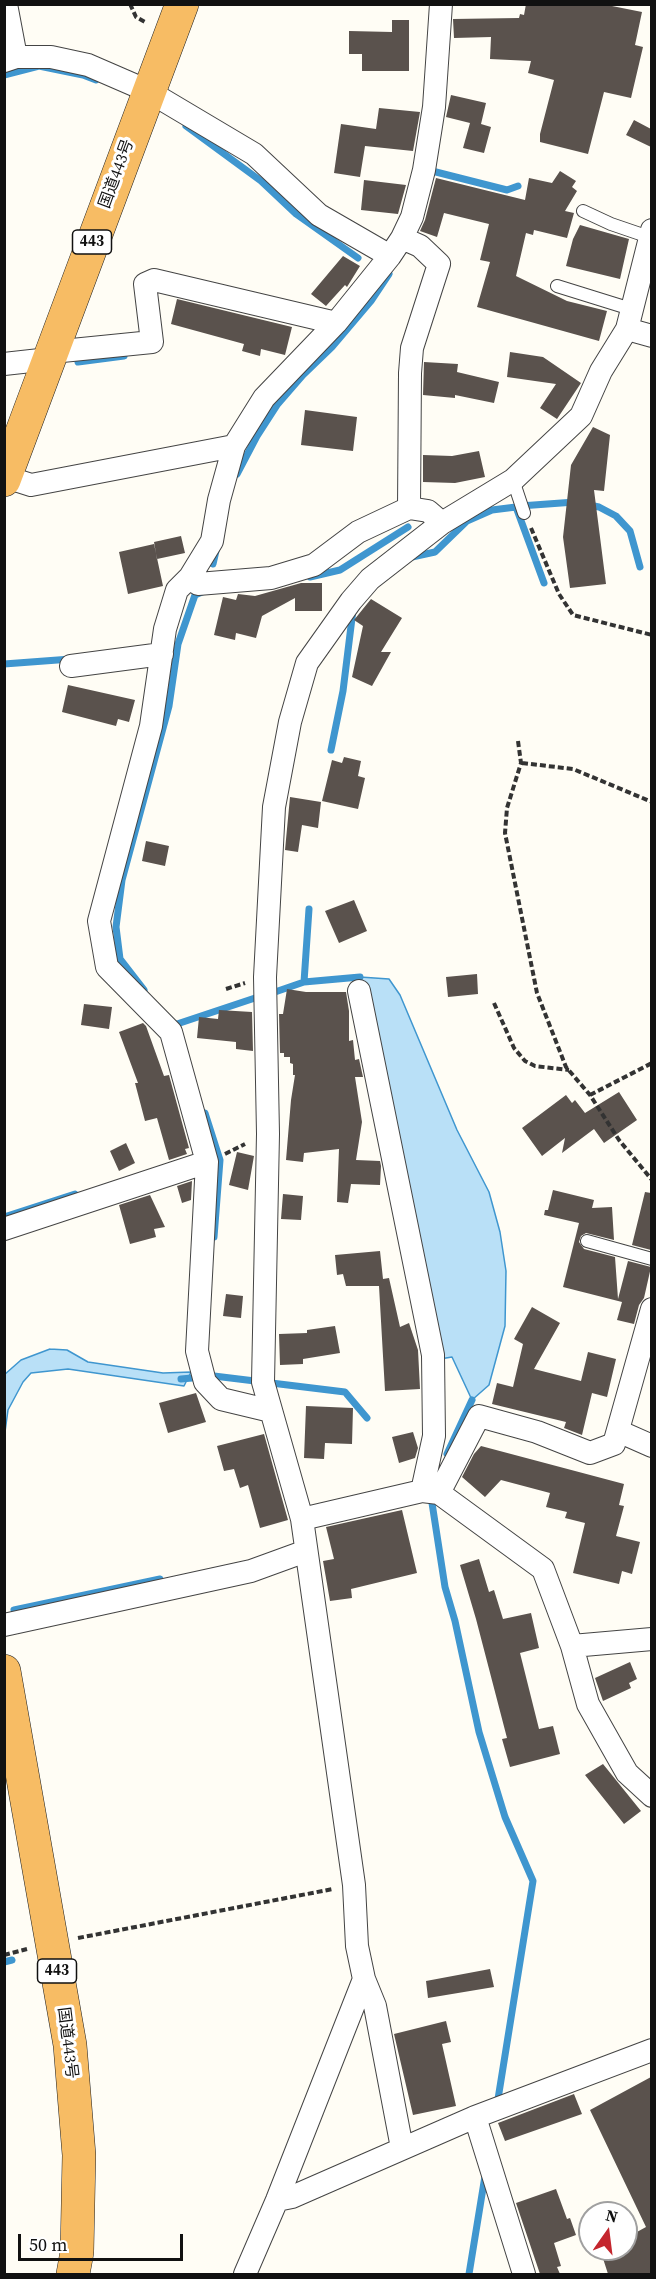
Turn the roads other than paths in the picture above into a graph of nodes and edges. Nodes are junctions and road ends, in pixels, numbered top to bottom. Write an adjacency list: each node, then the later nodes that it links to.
1 (6, 4): 4 (street)
2 (182, 4): 5 (highway, 国道443号 / 443)
3 (441, 4): 8 (street)
4 (10, 59): 5 (street)
5 (148, 91): 8 (street); 13 (highway, 国道443号 / 443)
6 (583, 211): 7 (lane)
7 (650, 233): 10 (street)
8 (396, 247): 11 (street); 18 (street)
9 (557, 286): 10 (lane)
10 (629, 319): 12 (street); 17 (street)
11 (336, 323): 13 (street); 15 (street)
12 (651, 336)
13 (51, 356): 14 (street); 16 (highway, 国道443号 / 443)
14 (4, 364)
15 (234, 446): 16 (street); 21 (street)
16 (5, 478)
17 (516, 488): 19 (lane); 20 (street)
18 (409, 508): 20 (street); 21 (street)
19 (524, 513)
20 (442, 523): 30 (street)
21 (190, 577): 22 (street)
22 (162, 654): 23 (street); 25 (street)
23 (71, 666)
24 (359, 991): 33 (street)
25 (207, 1162): 26 (street); 30 (street)
26 (4, 1229)
27 (587, 1241): 28 (lane)
28 (651, 1258)
29 (651, 1309): 31 (street)
30 (271, 1411): 34 (street)
31 (618, 1431): 32 (street); 33 (street)
32 (651, 1446)
33 (430, 1492): 34 (street); 38 (street)
34 (302, 1519): 35 (street)
35 (306, 1551): 36 (street); 41 (street)
36 (4, 1625)
37 (651, 1639): 38 (street)
38 (572, 1646): 40 (street)
39 (4, 1671): 46 (highway, 国道443号 / 443)
40 (651, 1796)
41 (364, 1979): 44 (street); 45 (street)
42 (651, 2050): 43 (street)
43 (475, 2117): 44 (street); 48 (street)
44 (402, 2148): 45 (street)
45 (277, 2200): 47 (street)
46 (73, 2274)
47 (245, 2274)
48 (524, 2274)

